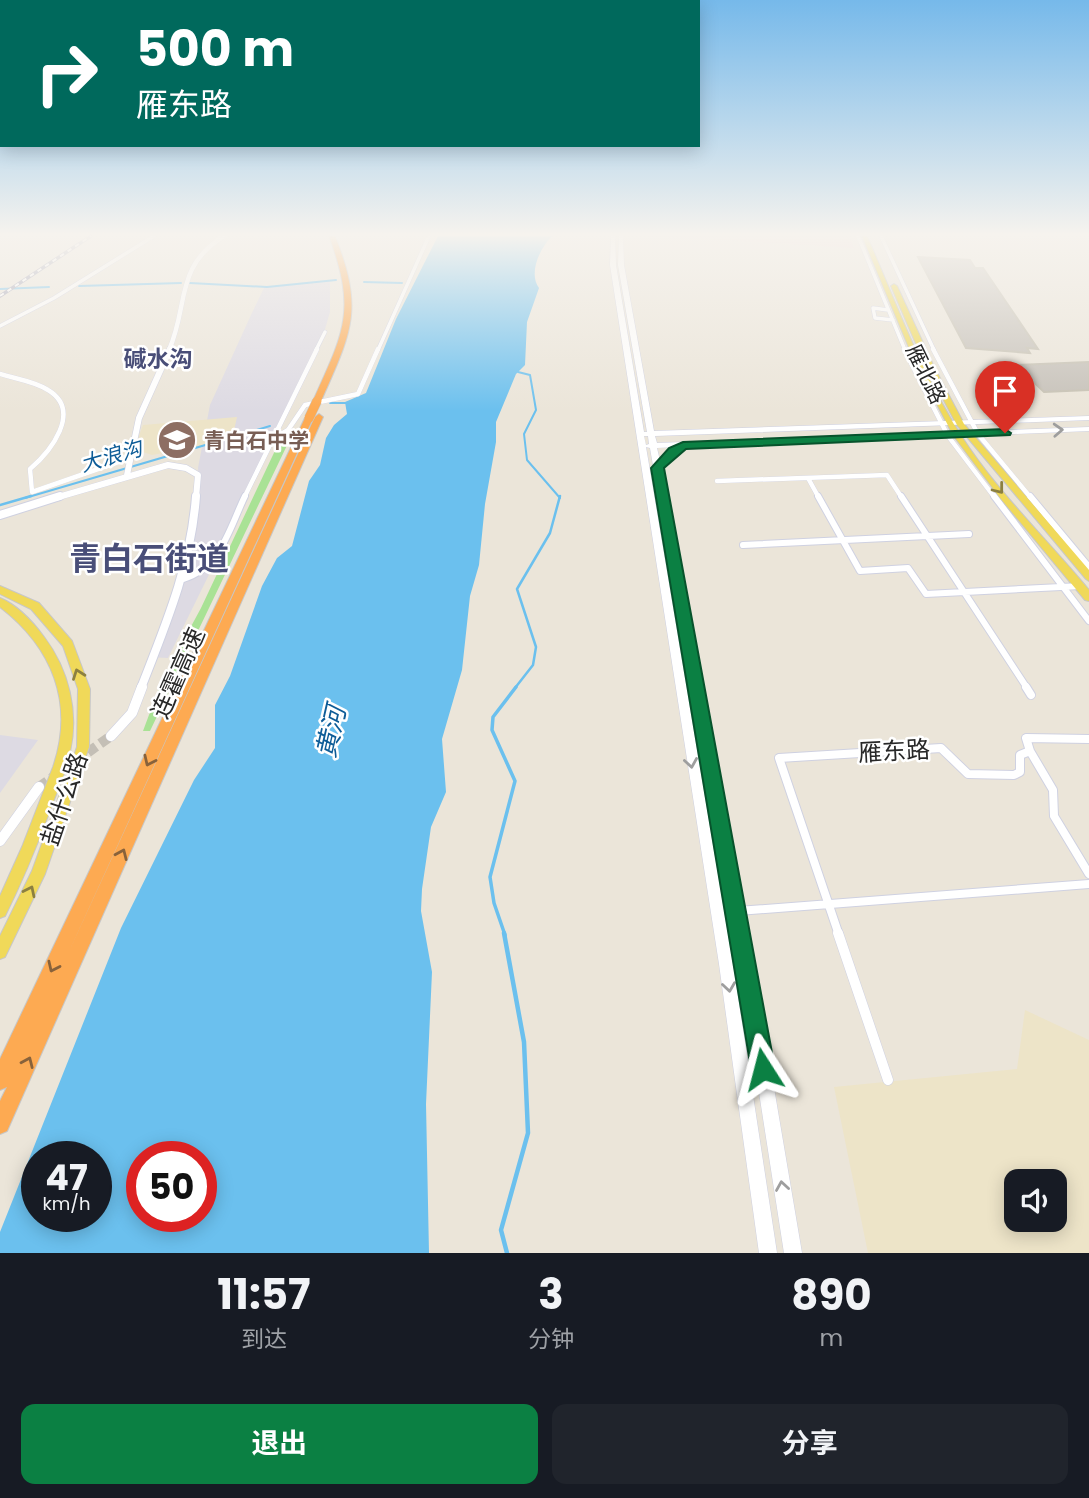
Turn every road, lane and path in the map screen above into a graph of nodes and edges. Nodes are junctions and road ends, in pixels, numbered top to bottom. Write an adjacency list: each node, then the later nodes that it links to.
1 (60, 294): 15 (street)
2 (183, 294): 31 (street)
3 (348, 294): 18 (highway, 连霍高速)
4 (358, 294): 18 (highway, 连霍高速)
5 (401, 294): 28 (street)
6 (622, 294): 12 (main road)
7 (624, 294): 12 (main road)
8 (882, 294): 13 (street)
9 (887, 294): 14 (main road, 雁北路)
10 (897, 294): 25 (main road, 雁北路)
11 (908, 294): 22 (street)
12 (626, 310): 20 (main road); 29 (main road)
13 (888, 310): 14 (street); 14 (street)
14 (897, 320): 23 (street); 25 (main road, 雁北路)
15 (0, 326)
16 (325, 332): 28 (street)
17 (0, 374): 31 (street)
18 (321, 400): 19 (highway, 连霍高速, bridge)
19 (314, 417): 65 (highway, 连霍高速, one-way to 65); 67 (highway, 连霍高速, one-way to 19)
20 (648, 418): 26 (main road); 29 (main road)
21 (1089, 418): 22 (main road)
22 (972, 424): 25 (main road); 27 (street)
23 (941, 425): 25 (main road); 26 (main road)
24 (1089, 429): 27 (main road, one-way to 24)
25 (957, 431): 27 (main road); 30 (main road); 42 (main road, 雁北路); 44 (main road, 雁北路, one-way to 44); 45 (street)
26 (677, 433): 29 (main road)
27 (978, 434): 41 (street)
28 (274, 436): 43 (street)
29 (647, 440): 30 (main road); 32 (main road); 63 (main road, one-way to 63)
30 (683, 445): 32 (main road)
31 (127, 461): 33 (street)
32 (657, 468): 61 (main road)
33 (127, 473): 36 (street); 43 (street)
34 (808, 478): 35 (street); 38 (street); 39 (street)
35 (717, 481)
36 (0, 515)
37 (969, 534): 38 (street)
38 (927, 536): 39 (street); 47 (street)
39 (843, 540): 40 (street); 47 (street)
40 (743, 545)
41 (1089, 567)
42 (1089, 577)
43 (183, 579): 52 (street)
44 (1081, 586): 45 (street); 48 (main road, 雁北路)
45 (1063, 587): 47 (street); 50 (street)
46 (0, 590): 62 (main road, 盐什公路, one-way to 46)
47 (964, 592): 51 (street)
48 (1089, 597)
49 (0, 602): 60 (main road, 盐什公路)
50 (1089, 621)
51 (1031, 695)
52 (111, 736)
53 (1089, 739): 54 (street, 雁东路)
54 (1030, 751): 57 (street); 59 (street, 雁东路)
55 (39, 787): 56 (street)
56 (0, 841)
57 (1089, 874)
58 (1089, 884): 59 (street)
59 (828, 901): 61 (street); 66 (street)
60 (0, 911)
61 (736, 911): 64 (main road)
62 (0, 952)
63 (726, 964): 64 (main road); 68 (main road, one-way to 68)
64 (746, 964): 69 (main road, one-way to 64)
65 (0, 1080)
66 (888, 1080)
67 (0, 1124)
68 (768, 1253)
69 (793, 1253)

